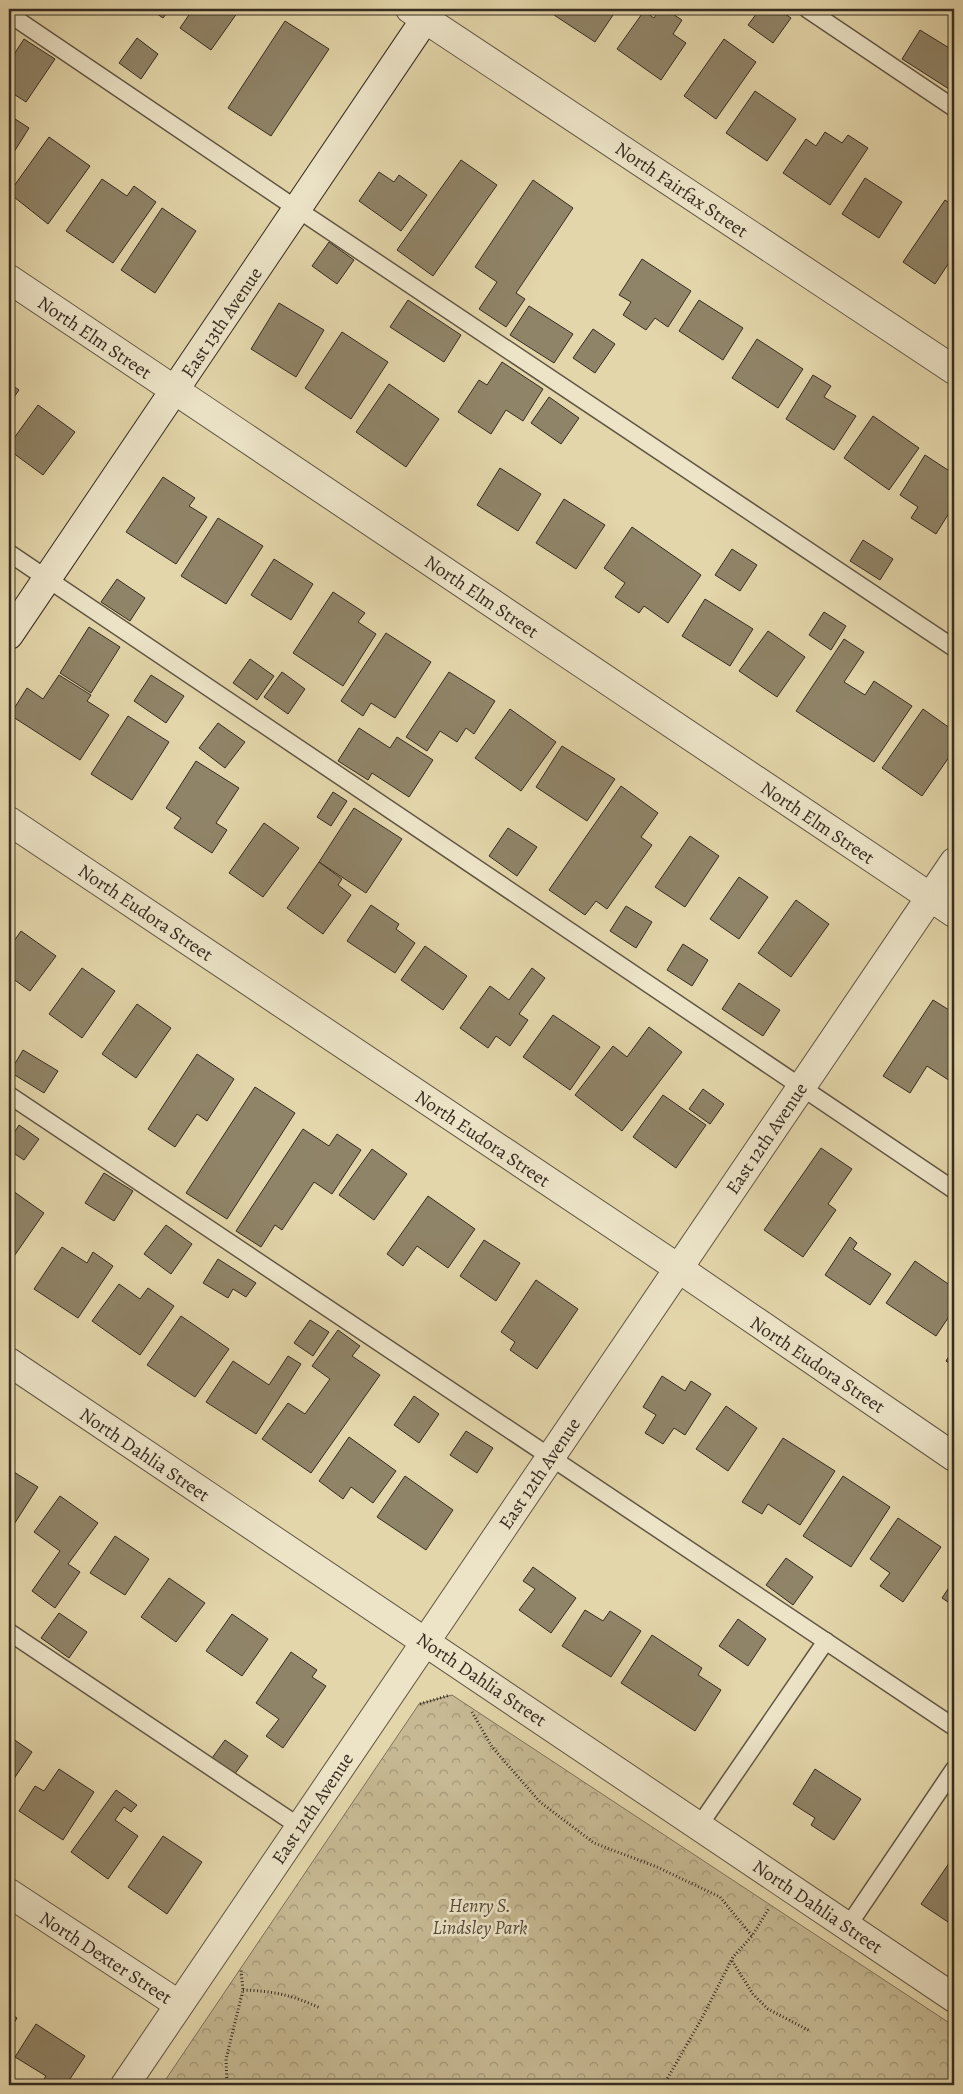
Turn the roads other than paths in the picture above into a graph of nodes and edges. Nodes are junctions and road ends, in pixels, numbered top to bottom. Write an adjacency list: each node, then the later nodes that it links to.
1 (807, 9): 4 (lane)
2 (422, 12): 5 (street, East 13th Avenue); 7 (street, North Fairfax Street)
3 (9, 14): 5 (lane)
4 (954, 108)
5 (297, 209): 8 (street, East 13th Avenue); 12 (lane)
6 (9, 279): 8 (street, North Elm Street)
7 (954, 370)
8 (175, 390): 10 (street, East 13th Avenue); 15 (street, North Elm Street)
9 (9, 553): 10 (lane)
10 (47, 579): 11 (street, East 13th Avenue); 17 (lane)
11 (9, 635)
12 (954, 648)
13 (9, 821): 20 (street, North Eudora Street)
14 (954, 862): 15 (street, East 12th Avenue)
15 (930, 897): 16 (street, North Elm Street); 17 (street, East 12th Avenue)
16 (954, 913)
17 (801, 1087): 19 (lane); 20 (street, East 12th Avenue)
18 (9, 1095): 23 (lane)
19 (954, 1190)
20 (678, 1268): 22 (street, North Eudora Street); 23 (street, East 12th Avenue)
21 (9, 1362): 26 (street, North Dahlia Street)
22 (954, 1457)
23 (550, 1458): 25 (lane); 26 (street, East 12th Avenue)
24 (9, 1632): 30 (lane)
25 (826, 1641): 27 (lane); 29 (lane)
26 (426, 1642): 29 (street, North Dahlia Street); 30 (street, East 12th Avenue)
27 (954, 1727)
28 (954, 1769): 32 (lane)
29 (699, 1826): 32 (street, North Dahlia Street)
30 (300, 1827): 34 (street, East 12th Avenue)
31 (9, 1893): 34 (street, North Dexter Street)
32 (848, 1926): 33 (street, North Dahlia Street)
33 (954, 1998)
34 (178, 2004): 35 (street, East 12th Avenue)
35 (125, 2085)

